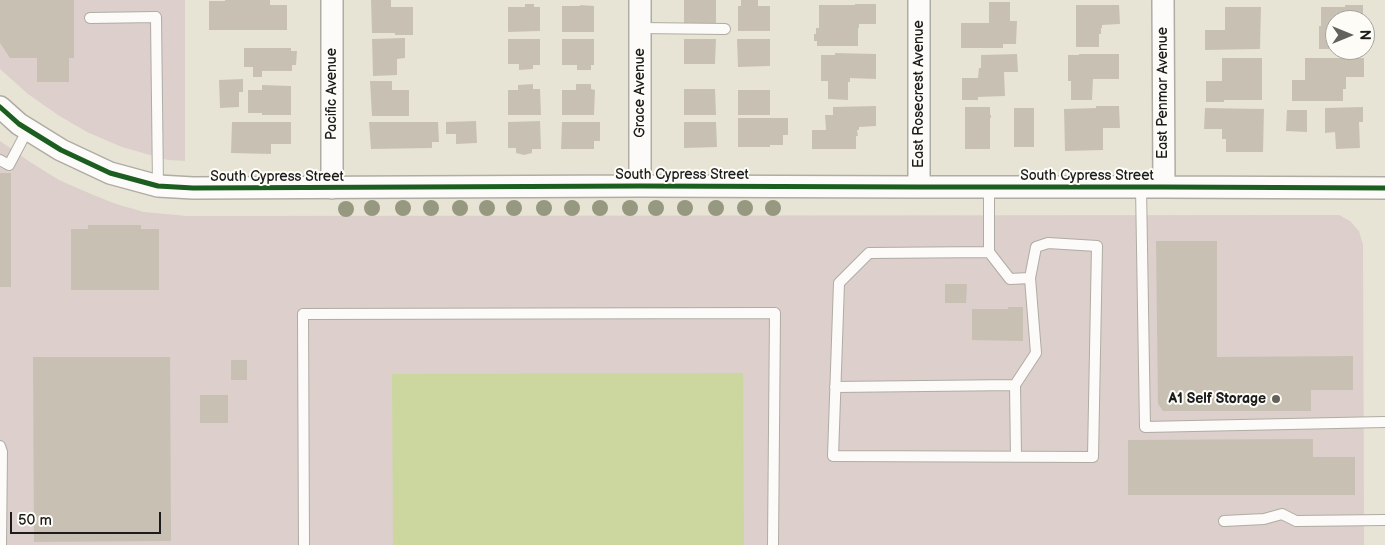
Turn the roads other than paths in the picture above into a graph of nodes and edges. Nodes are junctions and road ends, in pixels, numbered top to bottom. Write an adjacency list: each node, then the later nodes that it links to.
1 (332, 0): 17 (street, Pacific Avenue)
2 (640, 0): 6 (street, Grace Avenue)
3 (919, 0): 15 (street, East Rosecrest Avenue)
4 (1163, 0): 14 (street, East Penmar Avenue)
5 (90, 18): 11 (lane)
6 (640, 28): 7 (lane); 12 (street, Grace Avenue)
7 (725, 29)
8 (0, 107): 9 (street, South Cypress Street)
9 (28, 129): 10 (lane); 11 (street, South Cypress Street)
10 (0, 160)
11 (158, 186): 17 (street, South Cypress Street)
12 (640, 186): 15 (street, South Cypress Street); 17 (street, South Cypress Street)
13 (1141, 186): 14 (street, South Cypress Street); 16 (street, South Cypress Street); 23 (lane)
14 (1164, 186): 18 (street, South Cypress Street)
15 (919, 187): 16 (street, South Cypress Street)
16 (989, 187): 19 (lane)
17 (332, 188)
18 (1385, 188)
19 (989, 252): 20 (lane); 22 (lane)
20 (1030, 278): 21 (lane); 25 (lane)
21 (1015, 385): 22 (lane); 25 (lane)
22 (836, 387): 25 (lane)
23 (1385, 422)
24 (0, 446): 28 (lane)
25 (1016, 457)
26 (1385, 520): 27 (lane)
27 (1224, 521)
28 (1, 545)
29 (304, 545): 30 (lane)
30 (773, 545)

